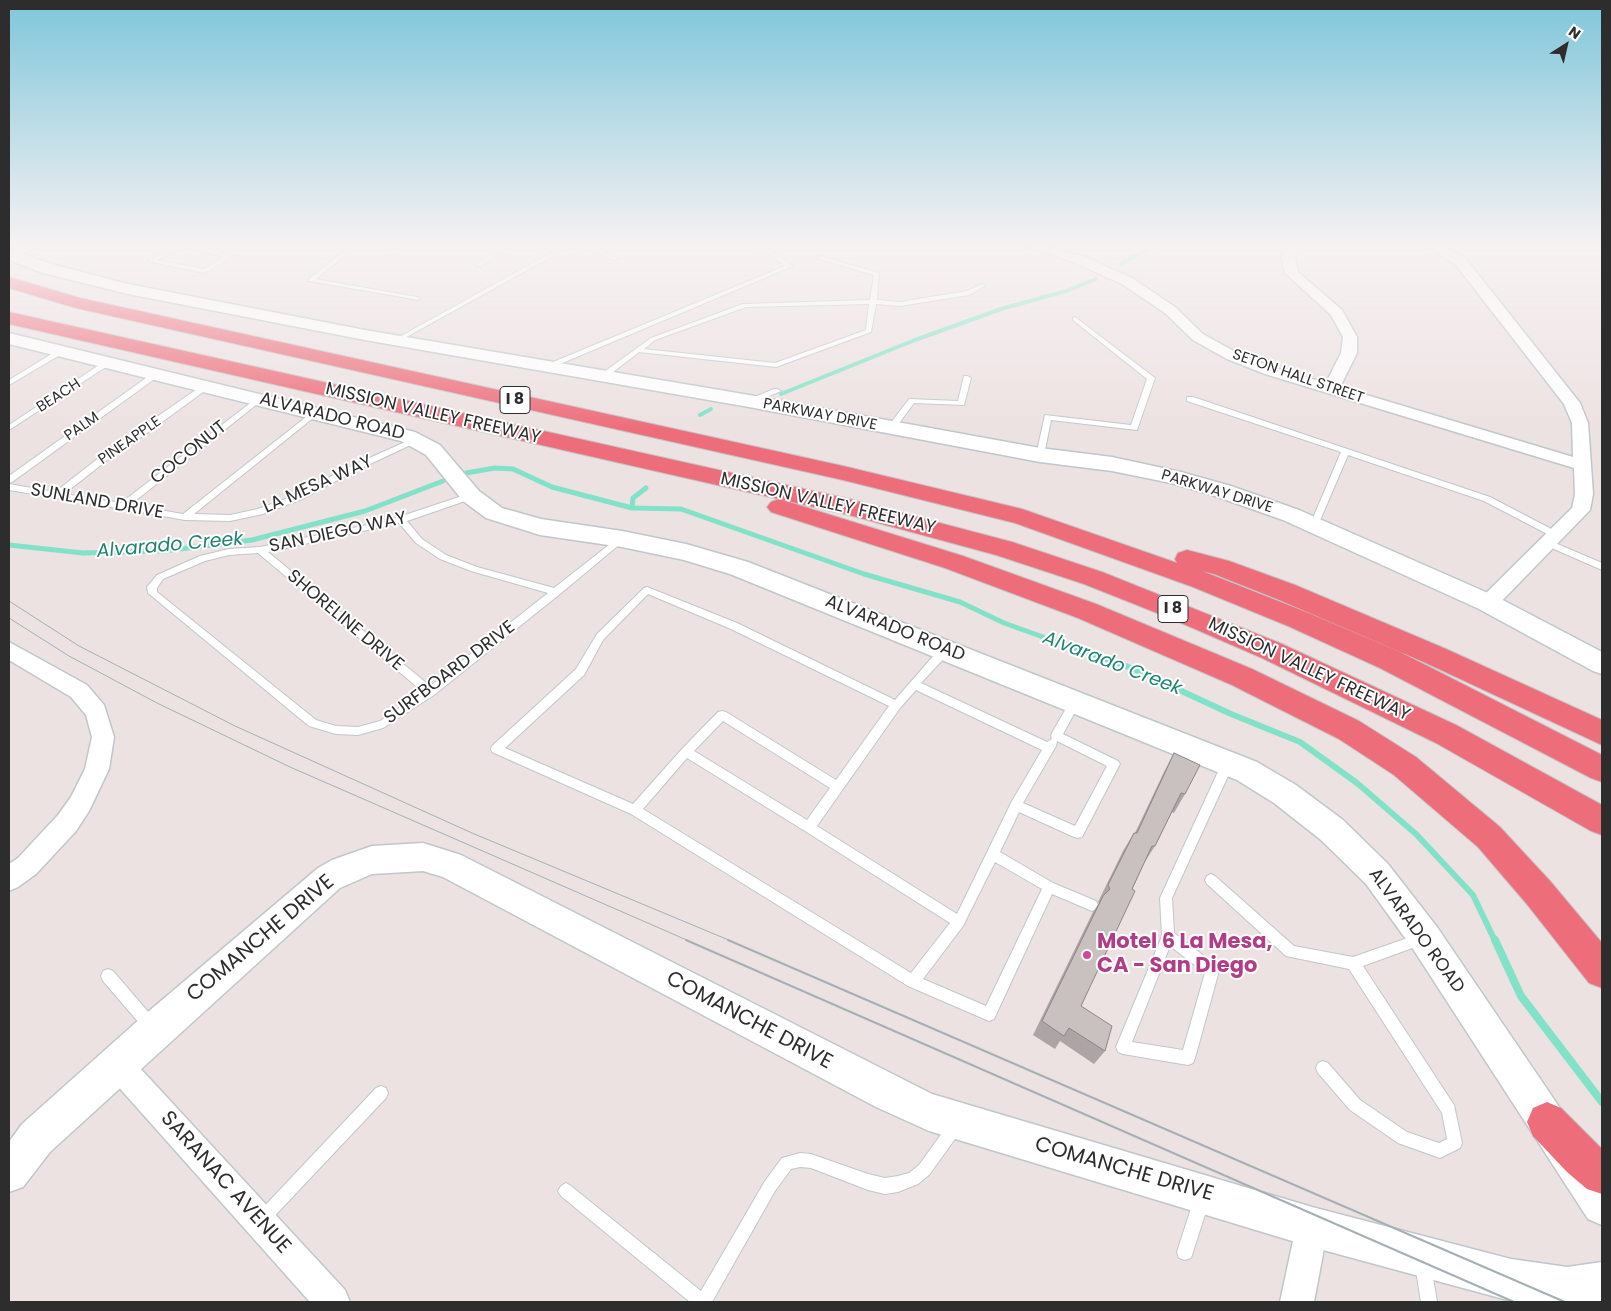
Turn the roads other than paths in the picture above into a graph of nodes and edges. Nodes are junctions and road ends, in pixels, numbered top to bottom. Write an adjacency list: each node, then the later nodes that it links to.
1 (95, 307): 40 (highway, MISSION VALLEY FREEWAY / I 8)
2 (221, 307): 12 (street, PARKWAY DRIVE)
3 (457, 307): 12 (lane)
4 (689, 307): 16 (lane)
5 (739, 307): 13 (lane)
6 (872, 307): 13 (lane)
7 (1166, 307): 22 (street, SETON HALL STREET)
8 (1330, 307): 22 (street)
9 (1497, 307): 33 (street)
10 (1075, 319): 32 (lane)
11 (11, 336): 14 (street, ALVARADO ROAD); 34 (highway, MISSION VALLEY FREEWAY / I 8)
12 (398, 340): 16 (street, PARKWAY DRIVE)
13 (638, 350): 18 (lane)
14 (61, 352): 15 (street, ALVARADO ROAD); 20 (lane)
15 (108, 363): 17 (street, ALVARADO ROAD); 28 (lane, BEACH)
16 (545, 366): 18 (street, PARKWAY DRIVE)
17 (156, 375): 21 (street, ALVARADO ROAD); 35 (lane, PALM)
18 (601, 377): 26 (street, PARKWAY DRIVE)
19 (967, 378): 29 (lane)
20 (9, 383)
21 (206, 387): 24 (street, ALVARADO ROAD); 37 (lane, PINEAPPLE)
22 (1331, 389): 33 (street, SETON HALL STREET)
23 (777, 391): 26 (lane)
24 (258, 399): 27 (street, ALVARADO ROAD); 39 (lane, COCONUT)
25 (1190, 400): 31 (lane)
26 (749, 401): 29 (street, PARKWAY DRIVE)
27 (315, 412): 30 (street, ALVARADO ROAD); 41 (lane)
28 (9, 428)
29 (891, 428): 32 (street, PARKWAY DRIVE)
30 (417, 440): 38 (street, ALVARADO ROAD); 41 (lane, LA MESA WAY)
31 (1346, 451): 43 (lane); 45 (lane)
32 (1040, 455): 43 (street, PARKWAY DRIVE)
33 (1582, 465): 45 (street)
34 (714, 477): 67 (highway, MISSION VALLEY FREEWAY / I 8); 78 (highway)
35 (9, 480)
36 (9, 488): 37 (lane, SUNLAND DRIVE)
37 (56, 496): 39 (lane, SUNLAND DRIVE)
38 (471, 496): 42 (lane, SAN DIEGO WAY); 44 (street, ALVARADO ROAD)
39 (120, 508): 41 (lane, SUNLAND DRIVE)
40 (1022, 516): 58 (highway); 63 (highway, MISSION VALLEY FREEWAY / I 8)
41 (185, 517)
42 (402, 521): 46 (lane, SAN DIEGO WAY); 49 (lane)
43 (1314, 525): 50 (street, PARKWAY DRIVE)
44 (622, 539): 49 (lane, SURFBOARD DRIVE); 51 (street, ALVARADO ROAD)
45 (1552, 539): 47 (lane); 50 (street)
46 (260, 550): 48 (lane, SAN DIEGO WAY); 55 (lane, SHORELINE DRIVE)
47 (1602, 567)
48 (152, 586): 55 (lane, SURFBOARD DRIVE)
49 (557, 592): 55 (lane, SURFBOARD DRIVE)
50 (1488, 603): 53 (street, PARKWAY DRIVE)
51 (946, 649): 54 (lane); 56 (street, ALVARADO ROAD)
52 (9, 650): 70 (street)
53 (1602, 664)
54 (915, 685): 57 (lane); 60 (lane)
55 (430, 692)
56 (1076, 701): 59 (lane); 62 (street, ALVARADO ROAD)
57 (896, 705): 64 (lane); 66 (lane)
58 (1602, 733)
59 (1056, 736): 60 (lane); 65 (lane)
60 (1049, 748): 65 (lane)
61 (686, 752): 64 (lane); 66 (lane); 68 (lane)
62 (1228, 763): 75 (lane); 76 (street, ALVARADO ROAD)
63 (1602, 769)
64 (838, 787): 68 (lane)
65 (1016, 804): 69 (lane)
66 (635, 810): 80 (lane)
67 (1602, 821)
68 (809, 828): 74 (lane)
69 (993, 854): 72 (lane); 74 (lane)
70 (9, 879)
71 (1211, 880): 77 (lane)
72 (1049, 887): 73 (lane); 80 (lane)
73 (1092, 906)
74 (959, 922): 80 (lane)
75 (1168, 936): 75 (lane)
76 (1425, 938): 77 (lane); 86 (street, ALVARADO ROAD)
77 (1353, 963): 83 (lane)
78 (1602, 970)
79 (108, 976): 81 (lane)
80 (913, 981)
81 (155, 1030): 82 (street, COMANCHE DRIVE); 85 (street, COMANCHE DRIVE)
82 (117, 1064): 87 (street, COMANCHE DRIVE); 92 (street, SARANAC AVENUE)
83 (1322, 1068)
84 (381, 1093): 92 (lane)
85 (958, 1122): 90 (street, COMANCHE DRIVE); 98 (lane)
86 (1547, 1122): 88 (highway); 91 (street, ALVARADO ROAD)
87 (9, 1173)
88 (1602, 1174)
89 (566, 1191): 98 (lane)
90 (1204, 1194): 93 (street, COMANCHE DRIVE); 94 (lane)
91 (1602, 1205)
92 (259, 1222): 97 (street, SARANAC AVENUE)
93 (1312, 1227): 95 (street, COMANCHE DRIVE); 99 (street)
94 (1185, 1252)
95 (1421, 1255): 96 (street, COMANCHE DRIVE); 100 (lane)
96 (1602, 1283)
97 (332, 1302)
98 (703, 1302)
99 (1297, 1302)
100 (1429, 1302)

